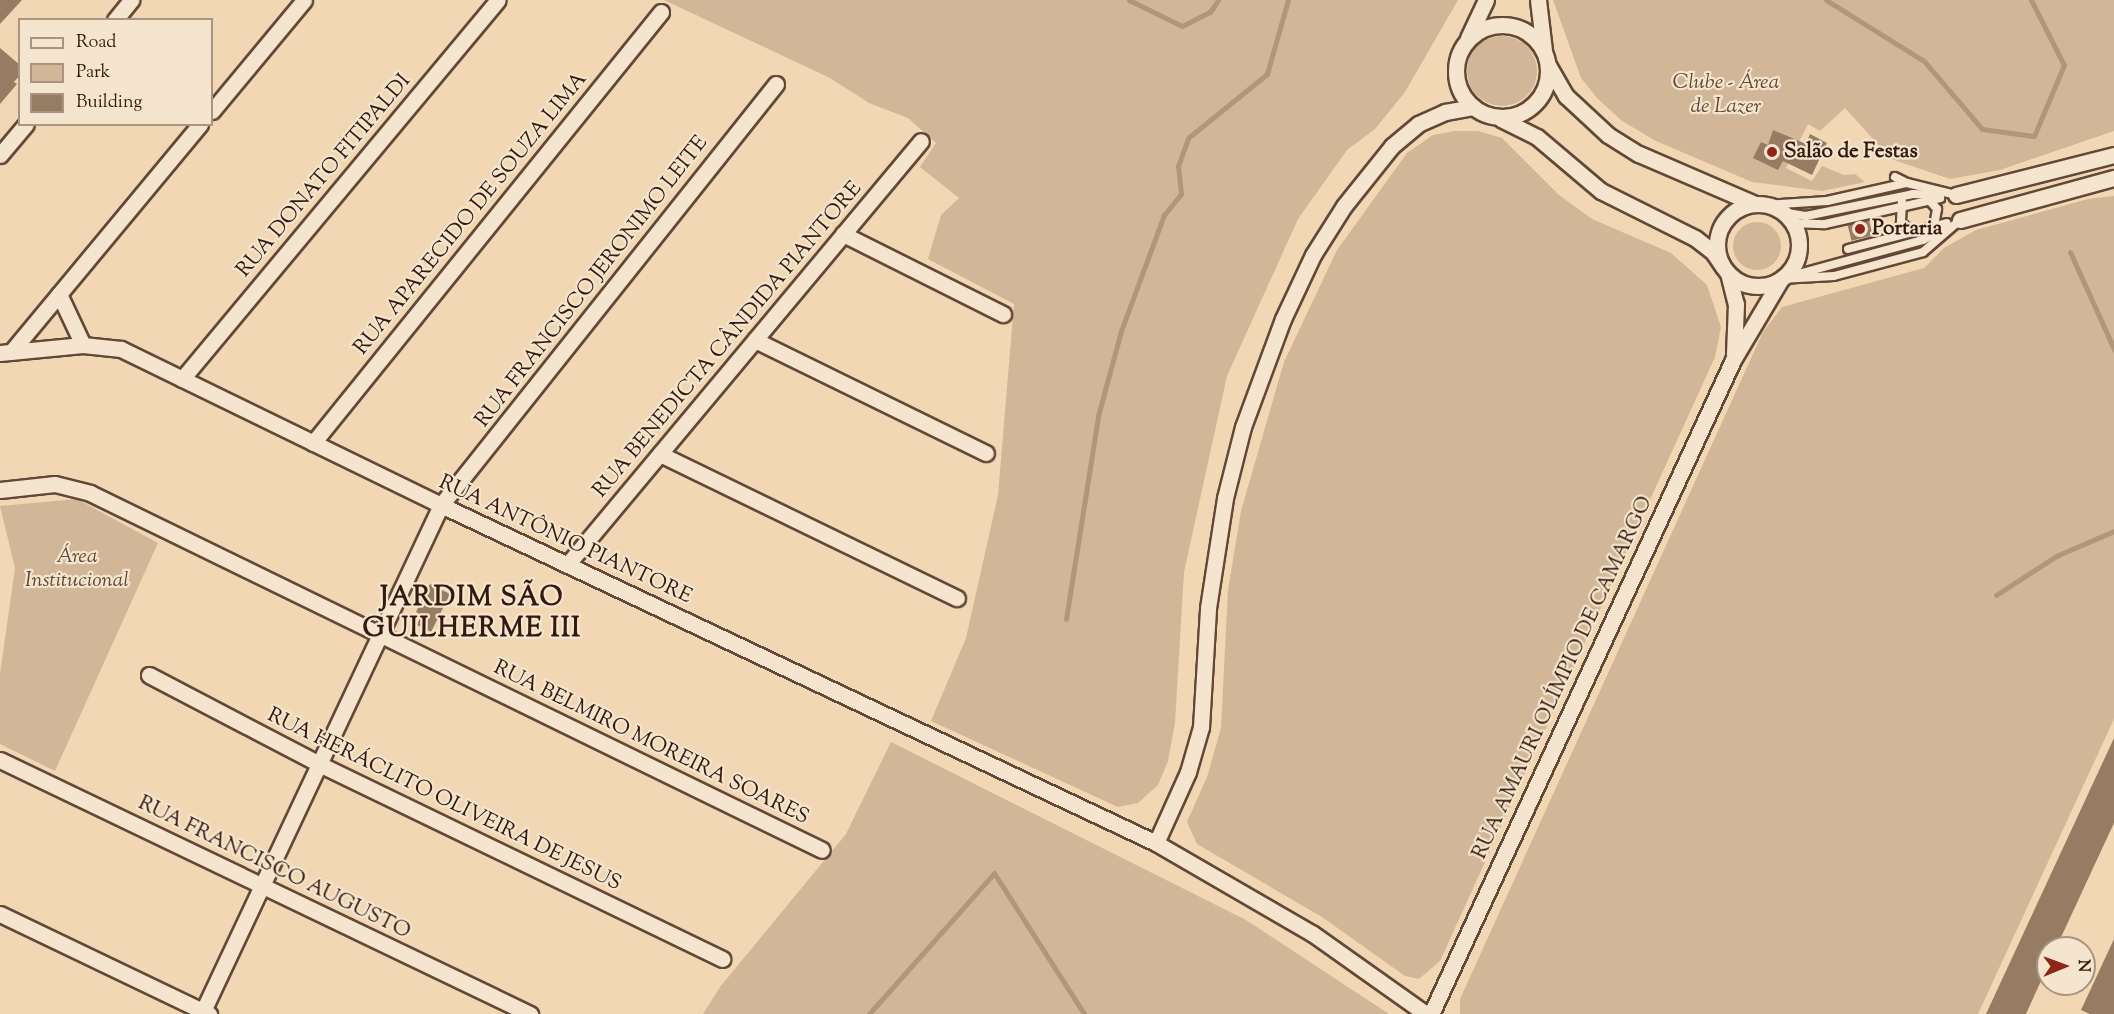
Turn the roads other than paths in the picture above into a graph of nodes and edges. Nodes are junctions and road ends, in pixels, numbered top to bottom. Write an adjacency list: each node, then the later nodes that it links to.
1 (131, 0): 7 (street)
2 (304, 0): 12 (street)
3 (498, 0): 39 (street, RUA DONATO FITIPALDI)
4 (1486, 0): 8 (street)
5 (1538, 0): 9 (street)
6 (661, 12): 40 (street, RUA APARECIDO DE SOUZA LIMA)
7 (116, 18)
8 (1465, 44): 9 (street); 11 (street)
9 (1546, 60): 13 (street); 24 (street)
10 (776, 84): 44 (street, RUA FRANCISCO JERONIMO LEITE)
11 (1473, 108): 13 (street); 51 (street)
12 (213, 110)
13 (1495, 117): 31 (street)
14 (24, 126): 17 (street)
15 (198, 126): 33 (street)
16 (921, 141): 29 (street, RUA BENEDICTA CÂNDIDA PIANTORE)
17 (0, 155)
18 (2114, 155): 21 (street)
19 (2114, 178): 26 (street)
20 (1898, 186): 21 (lane); 23 (lane); 24 (lane)
21 (1956, 195): 22 (lane); 23 (lane)
22 (1929, 200): 23 (lane); 27 (lane)
23 (1902, 201): 25 (lane); 25 (lane); 28 (lane)
24 (1760, 205): 25 (street); 31 (street)
25 (1786, 217): 32 (street)
26 (1960, 220): 27 (lane); 32 (lane); 32 (lane)
27 (1934, 226): 28 (lane)
28 (1913, 232): 30 (lane)
29 (843, 234): 34 (street); 35 (street, RUA BENEDICTA CÂNDIDA PIANTORE)
30 (1848, 249)
31 (1725, 270): 32 (street); 38 (street, RUA AMAURI OLÍMPIO DE CAMARGO)
32 (1781, 279): 38 (street, RUA AMAURI OLÍMPIO DE CAMARGO)
33 (59, 294): 36 (street); 37 (street)
34 (1003, 314)
35 (754, 340): 41 (street); 42 (street, RUA BENEDICTA CÂNDIDA PIANTORE)
36 (83, 345): 37 (street, RUA ANTÔNIO PIANTORE); 39 (street, RUA ANTÔNIO PIANTORE)
37 (6, 352)
38 (1733, 360): 59 (street, RUA AMAURI OLÍMPIO DE CAMARGO)
39 (182, 379): 40 (street, RUA ANTÔNIO PIANTORE)
40 (313, 443): 44 (street, RUA ANTÔNIO PIANTORE)
41 (986, 453)
42 (660, 454): 45 (street, RUA BENEDICTA CÂNDIDA PIANTORE); 46 (street)
43 (0, 490): 47 (street, RUA BELMIRO MOREIRA SOARES)
44 (441, 505): 45 (street, RUA ANTÔNIO PIANTORE); 47 (street, RUA FRANCISCO JERONIMO LEITE)
45 (567, 565): 51 (street, RUA ANTÔNIO PIANTORE)
46 (957, 598)
47 (380, 634): 50 (street, RUA FRANCISCO JERONIMO LEITE); 52 (street, RUA BELMIRO MOREIRA SOARES)
48 (149, 675): 50 (street, RUA HERÁCLITO OLIVEIRA DE JESUS)
49 (0, 760): 53 (street, RUA FRANCISCO AUGUSTO)
50 (319, 764): 53 (street, RUA FRANCISCO JERONIMO LEITE); 55 (street, RUA HERÁCLITO OLIVEIRA DE JESUS)
51 (1156, 843): 58 (street, RUA ANTÔNIO PIANTORE)
52 (822, 850)
53 (262, 886): 56 (street, RUA FRANCISCO JERONIMO LEITE); 57 (street, RUA FRANCISCO AUGUSTO)
54 (0, 914): 56 (street)
55 (722, 959)
56 (206, 1013)
57 (531, 1014)
58 (1426, 1014)
59 (1431, 1014)

